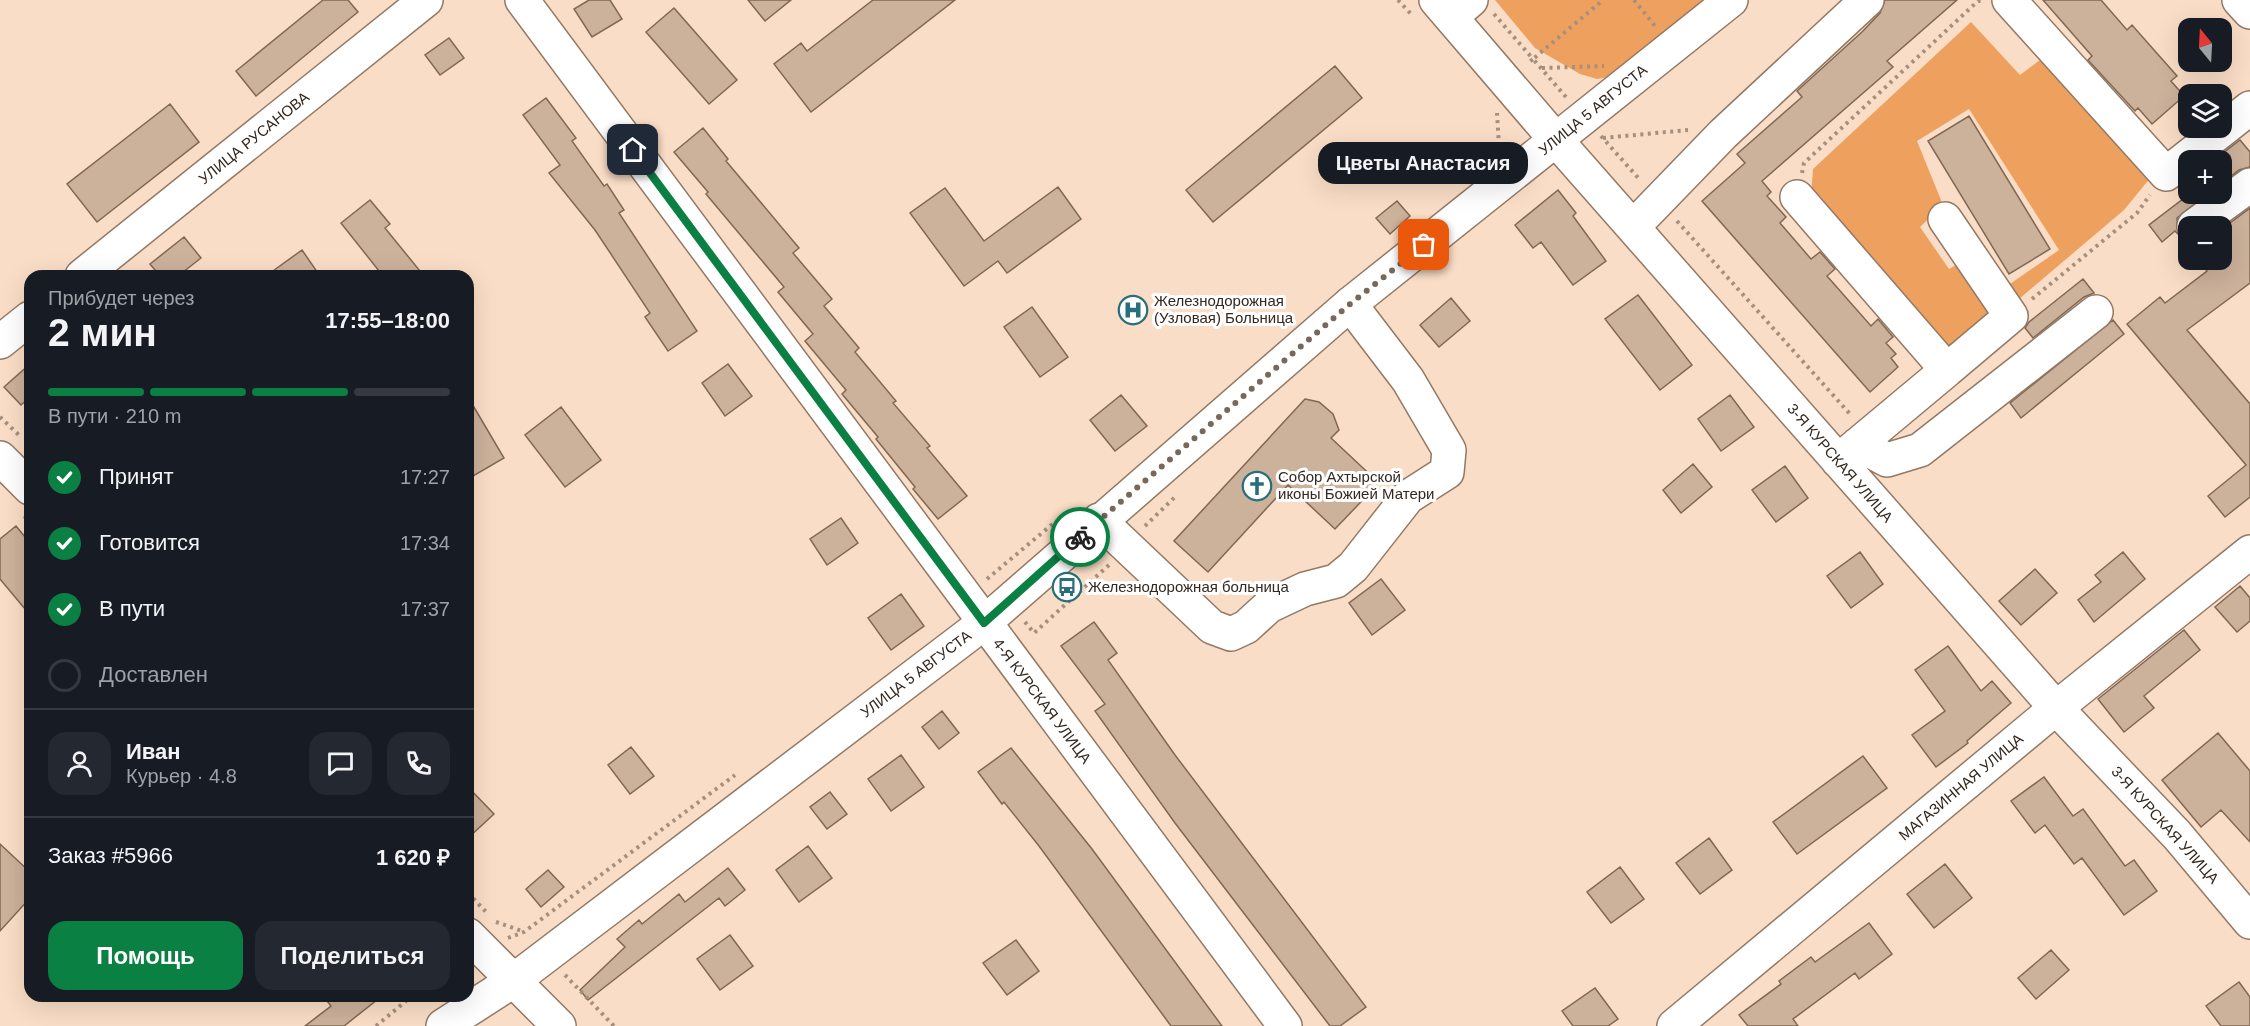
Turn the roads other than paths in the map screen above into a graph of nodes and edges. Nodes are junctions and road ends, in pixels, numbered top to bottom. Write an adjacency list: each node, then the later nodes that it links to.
1 (522, 0): 27 (street, 4-Я КУРСКАЯ УЛИЦА)
2 (1731, 0): 10 (street, УЛИЦА 5 АВГУСТА)
3 (1867, 0): 15 (street)
4 (2239, 0): 8 (street)
5 (1988, 1): 9 (street)
6 (415, 3): 16 (street, УЛИЦА РУСАНОВА)
7 (1462, 6): 10 (street, 3-Я КУРСКАЯ УЛИЦА)
8 (2250, 12)
9 (2250, 108)
10 (1565, 150): 15 (street, 3-Я КУРСКАЯ УЛИЦА); 17 (street, УЛИЦА 5 АВГУСТА)
11 (2250, 185): 13 (street)
12 (1797, 197): 21 (street)
13 (2209, 216)
14 (1945, 219): 21 (street)
15 (1633, 227): 23 (street, 3-Я КУРСКАЯ УЛИЦА)
16 (89, 270)
17 (1350, 304): 25 (street, УЛИЦА 5 АВГУСТА); 25 (street)
18 (2096, 312): 23 (street)
19 (24, 323): 20 (street)
20 (0, 342)
21 (1947, 370): 23 (street)
22 (11, 448): 24 (street)
23 (1848, 452): 28 (street, 3-Я КУРСКАЯ УЛИЦА)
24 (24, 475)
25 (1099, 520): 27 (street, УЛИЦА 5 АВГУСТА)
26 (2250, 552): 28 (street, МАГАЗИННАЯ УЛИЦА)
27 (975, 610): 31 (street, УЛИЦА 5 АВГУСТА); 34 (street, 4-Я КУРСКАЯ УЛИЦА)
28 (2056, 708): 29 (street, 3-Я КУРСКАЯ УЛИЦА); 35 (street, МАГАЗИННАЯ УЛИЦА)
29 (2250, 922)
30 (474, 941): 31 (street)
31 (513, 981): 32 (street, УЛИЦА 5 АВГУСТА); 33 (street)
32 (443, 1026)
33 (559, 1026)
34 (1285, 1026)
35 (1674, 1026)

